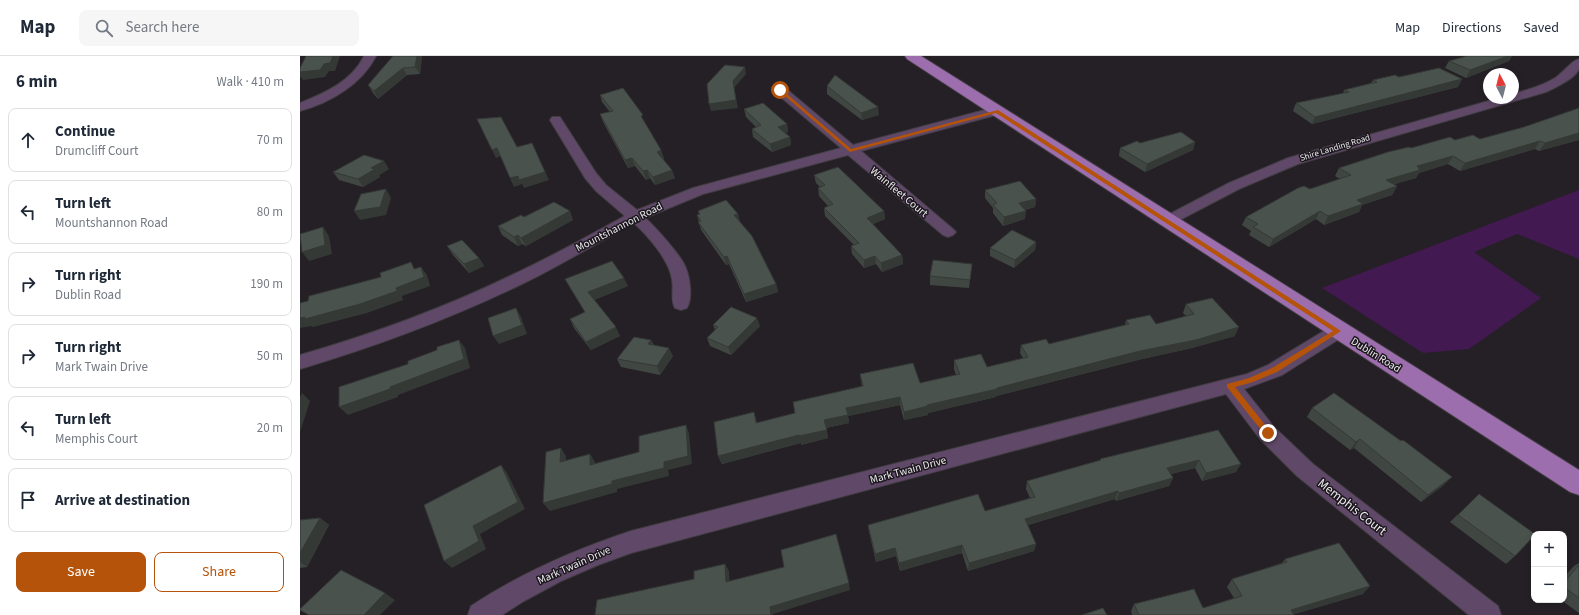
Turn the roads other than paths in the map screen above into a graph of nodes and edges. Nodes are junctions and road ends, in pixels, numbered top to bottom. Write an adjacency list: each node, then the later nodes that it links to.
1 (370, 56): 7 (street)
2 (912, 56): 8 (main road, Dublin Road)
3 (1579, 62): 5 (street, Shire Landing Road)
4 (780, 90): 10 (street, Wainfleet Court)
5 (1519, 96)
6 (1491, 104): 12 (street, Shire Landing Road)
7 (300, 107)
8 (996, 111): 10 (street, Mountshannon Road); 12 (main road, Dublin Road)
9 (556, 120): 11 (street)
10 (850, 150): 11 (street, Mountshannon Road); 13 (street, Wainfleet Court)
11 (636, 216): 14 (street); 16 (street, Mountshannon Road)
12 (1167, 221): 15 (main road, Dublin Road)
13 (948, 232)
14 (680, 304)
15 (1338, 331): 17 (street, Mark Twain Drive); 18 (main road, Dublin Road)
16 (300, 362)
17 (1230, 385): 19 (street, Memphis Court); 20 (street, Mark Twain Drive)
18 (1579, 484)
19 (1482, 613)
20 (480, 615)

